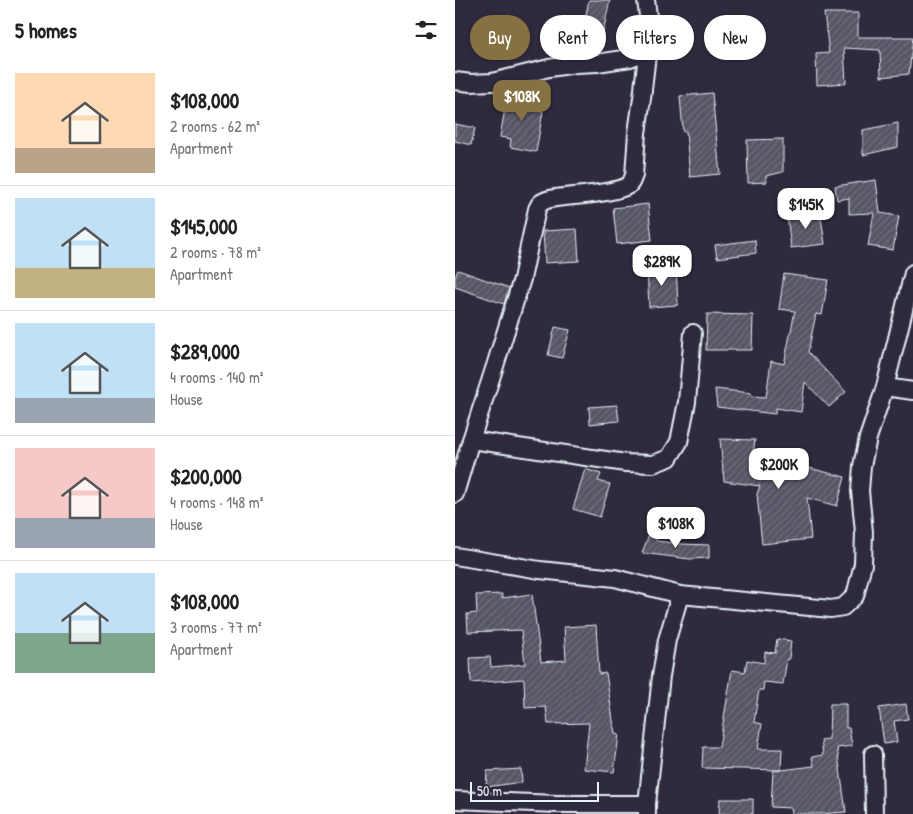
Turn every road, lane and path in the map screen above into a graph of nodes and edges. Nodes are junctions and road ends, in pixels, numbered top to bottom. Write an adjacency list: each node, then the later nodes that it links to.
1 (646, 0): 2 (street)
2 (648, 15)
3 (617, 60): 5 (street)
4 (646, 60): 10 (street)
5 (455, 81)
6 (913, 273): 8 (street)
7 (693, 333): 10 (street)
8 (885, 387): 9 (street); 13 (street)
9 (913, 391)
10 (471, 440): 11 (street)
11 (455, 494)
12 (455, 556): 13 (street)
13 (680, 595): 16 (street)
14 (873, 754): 17 (street)
15 (455, 800): 16 (street)
16 (647, 809)
17 (874, 814)

